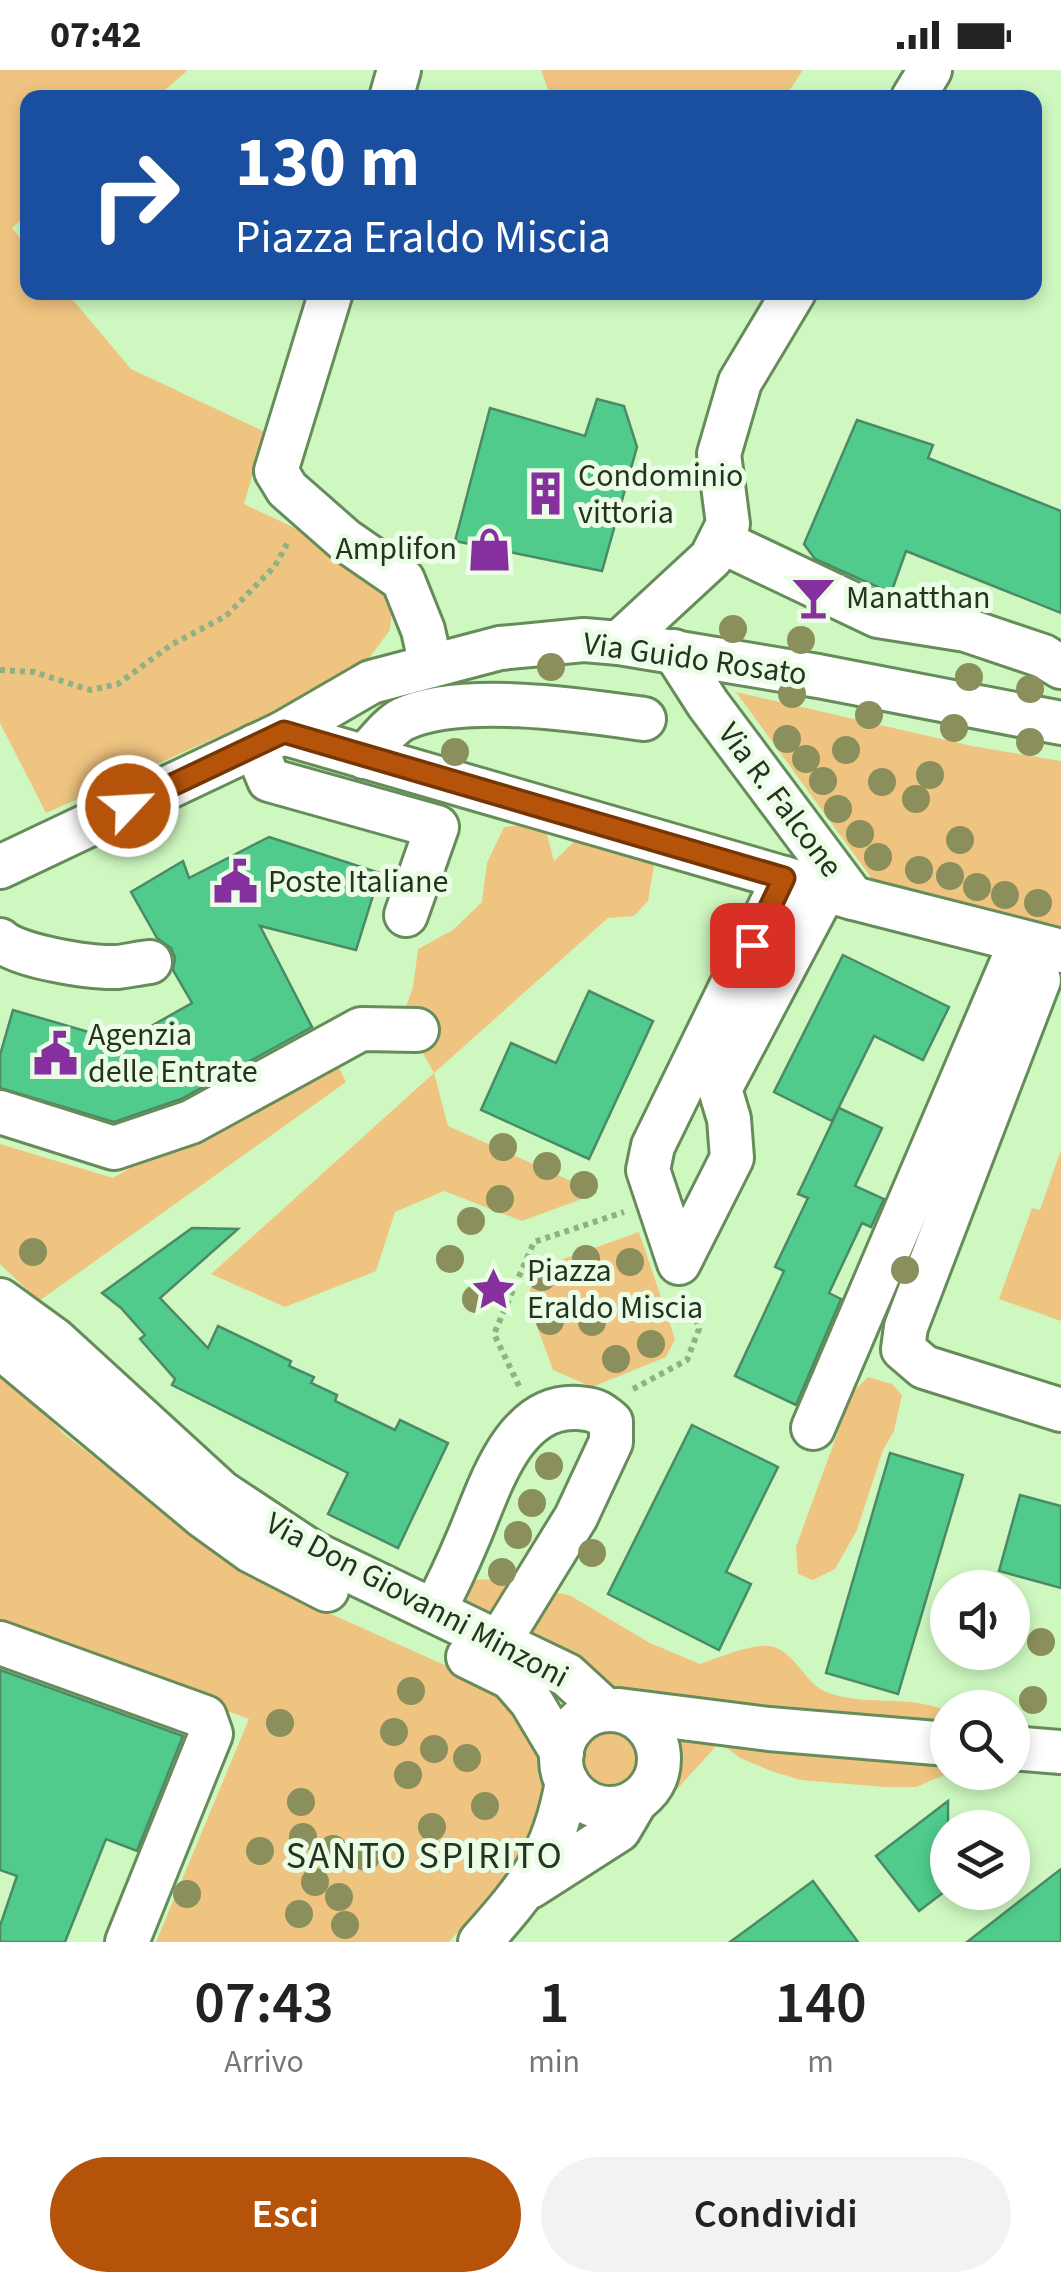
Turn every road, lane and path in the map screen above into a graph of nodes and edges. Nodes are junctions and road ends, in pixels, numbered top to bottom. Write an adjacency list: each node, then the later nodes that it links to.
1 (329, 300): 3 (street)
2 (789, 300): 4 (street)
3 (300, 500): 7 (street); 9 (path)
4 (720, 541): 5 (street); 8 (street)
5 (619, 643): 6 (street, Via Guido Rosato); 7 (street, Via Guido Rosato)
6 (674, 651): 11 (street, Via Guido Rosato); 16 (street, Via R. Falcone)
7 (431, 666): 12 (street, Via Guido Rosato)
8 (1061, 667)
9 (0, 670)
10 (644, 719): 13 (street)
11 (1061, 723)
12 (270, 739): 13 (street); 14 (street, Via Guido Rosato); 17 (street)
13 (364, 757): 15 (street)
14 (0, 867)
15 (784, 878): 16 (street); 23 (street)
16 (839, 894): 19 (street); 24 (street)
17 (406, 915)
18 (0, 940): 20 (street)
19 (1040, 957): 28 (street); 30 (street)
20 (150, 962)
21 (417, 1030): 22 (street)
22 (0, 1112)
23 (657, 1199): 24 (street); 29 (path)
24 (679, 1263): 27 (path)
25 (0, 1300): 31 (street, Via Don Giovanni Minzoni)
26 (0, 1347): 38 (street, Via Don Giovanni Minzoni)
27 (597, 1409): 29 (street); 32 (street)
28 (1061, 1410)
29 (535, 1421): 31 (street)
30 (813, 1428)
31 (434, 1611): 32 (street, Via Don Giovanni Minzoni)
32 (499, 1642): 34 (street, Via Don Giovanni Minzoni)
33 (0, 1643): 41 (street)
34 (612, 1710): 35 (street); 38 (street, Via Don Giovanni Minzoni); 39 (street, Via Don Giovanni Minzoni)
35 (930, 1743)
36 (1030, 1749): 37 (street)
37 (1061, 1752)
38 (564, 1767): 39 (street, Via Don Giovanni Minzoni); 40 (street)
39 (636, 1801): 40 (street)
40 (526, 1890): 42 (street)
41 (128, 1942)
42 (480, 1942)

